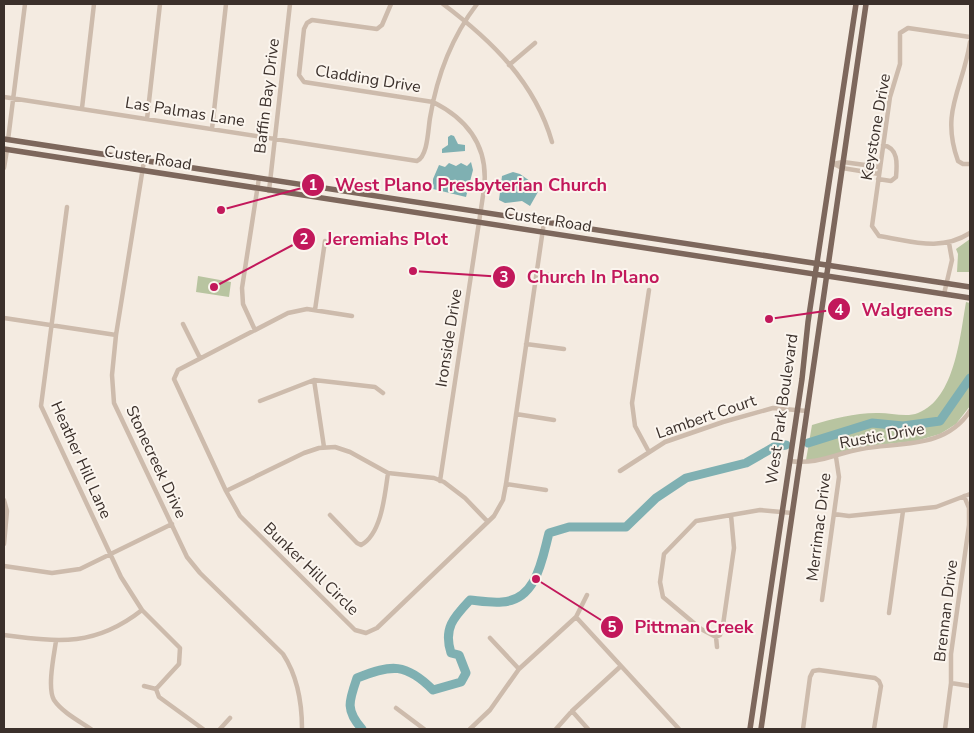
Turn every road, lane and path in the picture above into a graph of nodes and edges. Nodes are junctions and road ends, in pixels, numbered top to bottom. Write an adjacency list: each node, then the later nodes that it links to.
1 (25, 4): 19 (street)
2 (94, 4): 21 (street)
3 (160, 4): 22 (street)
4 (226, 4): 23 (street)
5 (290, 4): 24 (street, Baffin Bay Drive)
6 (391, 4): 20 (street, Cladding Drive)
7 (443, 4): 11 (street)
8 (477, 4): 11 (street)
9 (856, 4): 15 (main road, West Park Boulevard)
10 (866, 4): 16 (main road, West Park Boulevard)
11 (464, 20): 17 (street); 20 (street)
12 (970, 38): 27 (street, Keystone Drive)
13 (970, 42): 31 (street)
14 (535, 43): 17 (street)
15 (847, 60): 16 (main road); 30 (main road, West Park Boulevard)
16 (857, 61): 32 (main road, West Park Boulevard)
17 (509, 65): 26 (street)
18 (4, 97): 19 (street, Las Palmas Lane)
19 (14, 98): 21 (street, Las Palmas Lane); 25 (street)
20 (433, 102): 24 (street, Las Palmas Lane); 42 (street, Ironside Drive)
21 (82, 108): 22 (street, Las Palmas Lane)
22 (147, 119): 23 (street, Las Palmas Lane)
23 (212, 129): 24 (street, Las Palmas Lane)
24 (275, 139): 38 (street, Baffin Bay Drive)
25 (6, 140): 28 (main road); 29 (main road, Custer Road)
26 (552, 142)
27 (883, 145): 33 (street, Keystone Drive); 36 (street)
28 (5, 149): 34 (street); 35 (main road, Custer Road)
29 (144, 161): 35 (street, Stonecreek Drive); 37 (main road, Custer Road)
30 (832, 164): 32 (street); 49 (main road, West Park Boulevard)
31 (970, 164)
32 (843, 165): 33 (street); 36 (street); 50 (main road, West Park Boulevard)
33 (880, 167): 36 (street, Keystone Drive)
34 (4, 168)
35 (143, 171): 39 (main road, Custer Road); 66 (street, Stonecreek Drive)
36 (879, 177): 48 (street, Keystone Drive)
37 (259, 178): 38 (main road, Custer Road); 39 (street)
38 (270, 180): 40 (street, Baffin Bay Drive); 42 (main road, Custer Road)
39 (257, 189): 40 (main road, Custer Road); 65 (street)
40 (269, 191): 44 (main road, Custer Road)
41 (67, 207): 64 (street, Heather Hill Lane)
42 (481, 212): 43 (main road, Custer Road); 44 (street, Ironside Drive)
43 (544, 222): 45 (street, Bunker Hill Circle); 49 (main road, Custer Road)
44 (479, 223): 45 (main road, Custer Road); 87 (street, Ironside Drive)
45 (542, 232): 51 (street, Bunker Hill Circle); 52 (main road, Custer Road)
46 (970, 233): 48 (street)
47 (325, 241): 60 (street)
48 (949, 244): 55 (street)
49 (816, 265): 50 (main road, Custer Road); 52 (main road, West Park Boulevard)
50 (828, 266): 53 (main road, West Park Boulevard); 55 (main road, Custer Road)
51 (536, 273): 54 (street); 67 (street, Bunker Hill Circle)
52 (814, 275): 53 (main road, Custer Road); 70 (main road, West Park Boulevard)
53 (827, 277): 58 (main road, Custer Road); 71 (main road, West Park Boulevard)
54 (574, 279)
55 (947, 284): 56 (main road, Custer Road); 58 (street)
56 (970, 287)
57 (649, 290): 81 (street)
58 (944, 294): 59 (main road, Custer Road)
59 (970, 298)
60 (315, 310): 61 (street, Bunker Hill Circle); 65 (street, Bunker Hill Circle)
61 (352, 316)
62 (4, 318): 64 (street)
63 (182, 324): 69 (street)
64 (51, 325): 66 (street); 103 (street, Heather Hill Lane)
65 (255, 330): 69 (street, Bunker Hill Circle)
66 (116, 335): 101 (street, Stonecreek Drive)
67 (526, 344): 68 (street); 78 (street, Bunker Hill Circle)
68 (564, 349)
69 (200, 358): 90 (street, Bunker Hill Circle)
70 (804, 358): 71 (main road); 75 (main road, West Park Boulevard)
71 (815, 359): 76 (main road, West Park Boulevard)
72 (314, 380): 73 (street); 74 (street); 80 (street)
73 (383, 393)
74 (260, 401)
75 (797, 410): 76 (street, Lambert Court); 81 (street, Lambert Court); 83 (main road, West Park Boulevard)
76 (807, 411): 84 (main road, West Park Boulevard)
77 (970, 412): 82 (street, Rustic Drive)
78 (516, 414): 79 (street); 88 (street, Bunker Hill Circle)
79 (554, 420)
80 (324, 447): 86 (street); 90 (street)
81 (649, 452): 85 (street, Lambert Court)
82 (836, 456): 84 (street, Rustic Drive); 97 (street, Merrimac Drive)
83 (790, 461): 84 (street, Rustic Drive); 95 (main road, West Park Boulevard)
84 (800, 463): 96 (main road, West Park Boulevard)
85 (620, 470)
86 (388, 472): 87 (street); 98 (street)
87 (440, 481): 100 (street)
88 (506, 484): 89 (street); 100 (street, Bunker Hill Circle)
89 (546, 490)
90 (226, 491): 100 (street, Bunker Hill Circle)
91 (970, 494): 92 (street)
92 (964, 496): 94 (street); 117 (street, Brennan Drive)
93 (4, 500): 102 (street)
94 (903, 511): 97 (street); 108 (street)
95 (782, 512): 96 (street); 99 (street); 133 (main road, West Park Boulevard)
96 (792, 513): 134 (main road, West Park Boulevard)
97 (834, 514): 106 (street, Merrimac Drive)
98 (330, 515)
99 (731, 515): 111 (street); 111 (street)
100 (488, 522)
101 (172, 524): 103 (street); 127 (street, Stonecreek Drive)
102 (4, 544)
103 (110, 556): 104 (street); 107 (street, Heather Hill Lane)
104 (4, 566)
105 (587, 596): 109 (street)
106 (822, 600)
107 (142, 610): 113 (street); 120 (street, Heather Hill Lane)
108 (889, 613)
109 (576, 617): 115 (street); 116 (street)
110 (4, 635): 113 (street)
111 (716, 637): 114 (street)
112 (490, 638): 116 (street)
113 (56, 641): 124 (street)
114 (717, 648)
115 (621, 666): 122 (street); 132 (street)
116 (519, 669): 129 (street)
117 (951, 684): 119 (street); 137 (street, Brennan Drive)
118 (144, 686): 120 (street)
119 (970, 686)
120 (156, 689): 125 (street)
121 (396, 708): 128 (street)
122 (572, 711): 130 (street); 131 (street)
123 (230, 718): 126 (street)
124 (91, 729)
125 (203, 729)
126 (220, 729)
127 (302, 729)
128 (424, 729)
129 (470, 729)
130 (556, 729)
131 (588, 729)
132 (679, 729)
133 (750, 729)
134 (761, 729)
135 (803, 729): 136 (street)
136 (874, 729)
137 (945, 729)

